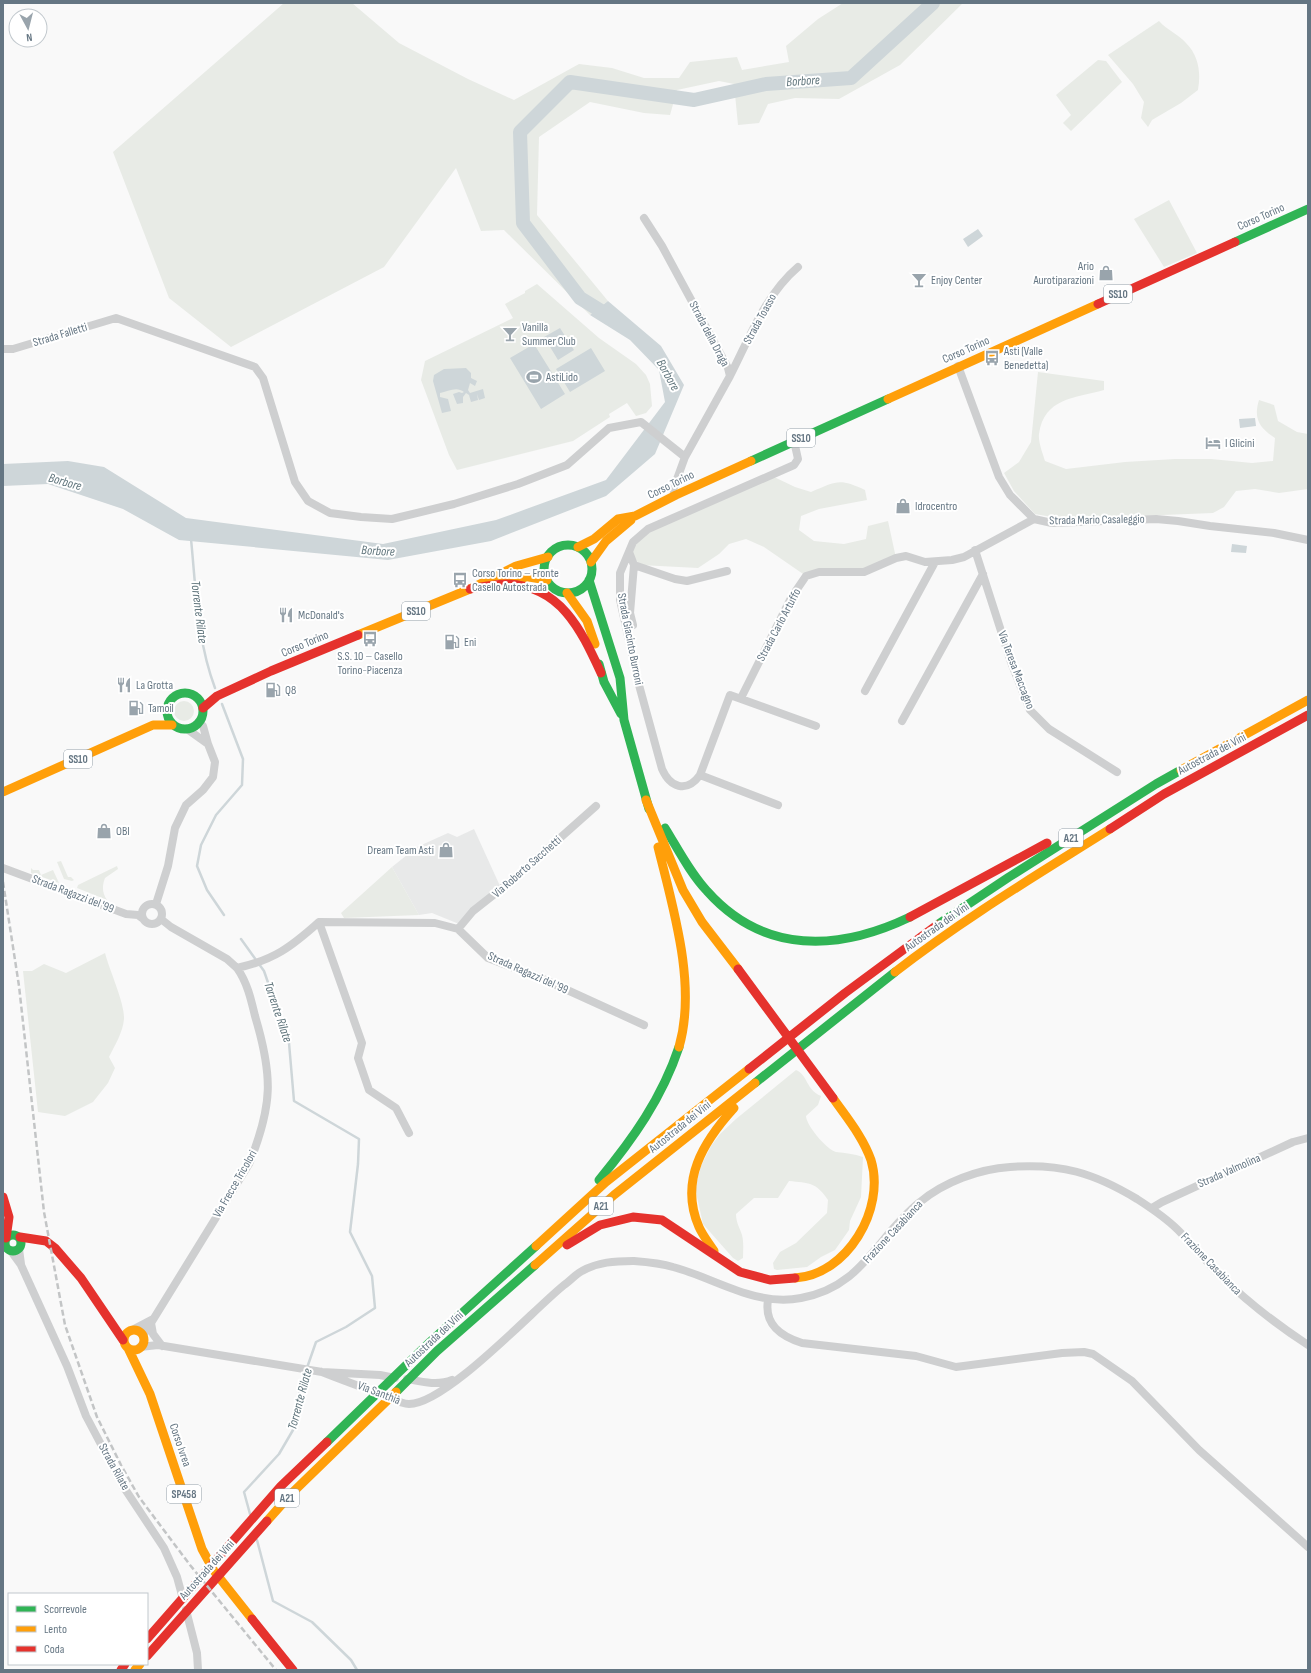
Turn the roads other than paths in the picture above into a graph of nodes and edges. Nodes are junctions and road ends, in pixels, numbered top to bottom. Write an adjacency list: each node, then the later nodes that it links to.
1 (1308, 209): 5 (main road, Corso Torino / SS10)
2 (644, 218): 6 (street, Strada della Draga)
3 (798, 268): 6 (street, Strada Toasso)
4 (3, 349): 8 (street, Strada Falletti)
5 (958, 366): 7 (main road, Corso Torino / SS10); 11 (street, Strada Mario Casaleggio)
6 (730, 376): 8 (street, Strada della Draga)
7 (794, 441): 9 (main road, Corso Torino / SS10); 15 (street, Strada Giacinto Burroni)
8 (685, 457): 9 (street, Strada della Draga)
9 (676, 495): 10 (main road, Corso Torino / SS10)
10 (635, 516): 13 (main road, Corso Torino); 17 (main road, Corso Torino)
11 (1034, 519): 12 (street, Strada Mario Casaleggio); 14 (street, Strada Carlo Artuffo)
12 (1308, 540)
13 (578, 547): 16 (main road, Corso Torino); 17 (main road)
14 (976, 550): 18 (street, Strada Carlo Artuffo); 21 (street, Via Teresa Maccagno)
15 (629, 552): 19 (street); 45 (street, Strada Giacinto Burroni)
16 (548, 557): 22 (main road); 24 (main road, Corso Torino)
17 (591, 562): 23 (main road, Corso Torino)
18 (935, 562): 28 (street); 31 (street, Strada Carlo Artuffo)
19 (634, 565): 20 (street); 26 (street)
20 (727, 571)
21 (983, 574): 37 (street); 44 (street, Via Teresa Maccagno)
22 (547, 580): 24 (main road, Corso Torino); 25 (main road, Corso Torino)
23 (589, 580): 25 (main road); 36 (main road)
24 (470, 589): 27 (main road); 29 (main road, Corso Torino / SS10)
25 (567, 592): 27 (main road)
26 (633, 624)
27 (601, 673): 36 (main road)
28 (865, 691)
29 (217, 696): 30 (main road, Corso Torino / SS10); 33 (main road, Corso Torino / SS10)
30 (196, 697): 33 (main road); 34 (main road, Corso Torino / SS10)
31 (741, 698): 41 (street); 45 (street)
32 (1308, 700): 46 (main road, Autostrada dei Vini / A21)
33 (203, 708): 38 (main road)
34 (166, 711): 39 (main road, Corso Torino / SS10); 40 (main road)
35 (1308, 716): 59 (main road, Autostrada dei Vini / A21)
36 (624, 720): 48 (main road)
37 (902, 721)
38 (199, 723): 42 (main road); 43 (street)
39 (153, 725): 40 (main road, Corso Torino / SS10); 47 (main road, Corso Torino / SS10)
40 (172, 725): 42 (main road, Corso Torino / SS10)
41 (816, 726)
42 (187, 729): 43 (street)
43 (208, 744): 52 (street)
44 (1117, 772)
45 (700, 775): 49 (street)
46 (1156, 784): 48 (main road); 64 (main road, Autostrada dei Vini / A21)
47 (3, 792)
48 (646, 800): 64 (main road); 68 (main road)
49 (778, 805)
50 (596, 806): 56 (street, Via Roberto Sacchetti)
51 (3, 868): 53 (street, Strada Ragazzi del '99)
52 (156, 904): 53 (street); 54 (street)
53 (142, 918): 54 (street)
54 (161, 919): 57 (street)
55 (319, 922): 56 (street); 57 (street); 60 (street)
56 (458, 928): 58 (street, Strada Ragazzi del '99)
57 (237, 968): 71 (street, Via Frecce Tricolori)
58 (644, 1025)
59 (772, 1069): 68 (main road); 72 (main road, Autostrada dei Vini / A21)
60 (409, 1133)
61 (1308, 1138): 63 (street, Strada Valmolina)
62 (3, 1196): 65 (main road)
63 (1152, 1208): 70 (street, Frazione Casabianca); 77 (street, Frazione Casabianca)
64 (569, 1216): 84 (main road, Autostrada dei Vini / A21)
65 (9, 1217): 66 (main road); 67 (main road)
66 (19, 1242): 67 (main road, Corso Ivrea / SP458); 67 (main road, Corso Ivrea / SP458); 69 (street, Strada Rilate); 73 (main road, Corso Ivrea / SP458)
67 (6, 1244): 69 (street, Strada Rilate)
68 (718, 1258): 72 (main road)
69 (21, 1265): 86 (street, Strada Rilate)
70 (768, 1300): 82 (street, Frazione Casabianca); 83 (street)
71 (152, 1321): 74 (street); 75 (street, Via Frecce Tricolori); 78 (street)
72 (470, 1322): 85 (main road, Autostrada dei Vini / A21)
73 (111, 1323): 74 (main road); 76 (main road, Corso Ivrea / SP458)
74 (132, 1330): 75 (main road); 76 (main road)
75 (144, 1337): 78 (street, Via Santhià); 79 (main road, Corso Ivrea)
76 (126, 1344): 79 (main road); 80 (main road, Corso Ivrea / SP458)
77 (1308, 1345)
78 (160, 1346): 79 (street, Via Santhià); 81 (street, Via Santhià)
79 (139, 1348): 80 (main road, Corso Ivrea / SP458)
80 (137, 1367): 87 (main road, Corso Ivrea / SP458)
81 (322, 1372): 82 (street, Via Santhià); 82 (street, Via Santhià)
82 (459, 1378)
83 (1308, 1547)
84 (148, 1638)
85 (148, 1655)
86 (198, 1670)
87 (292, 1670)

